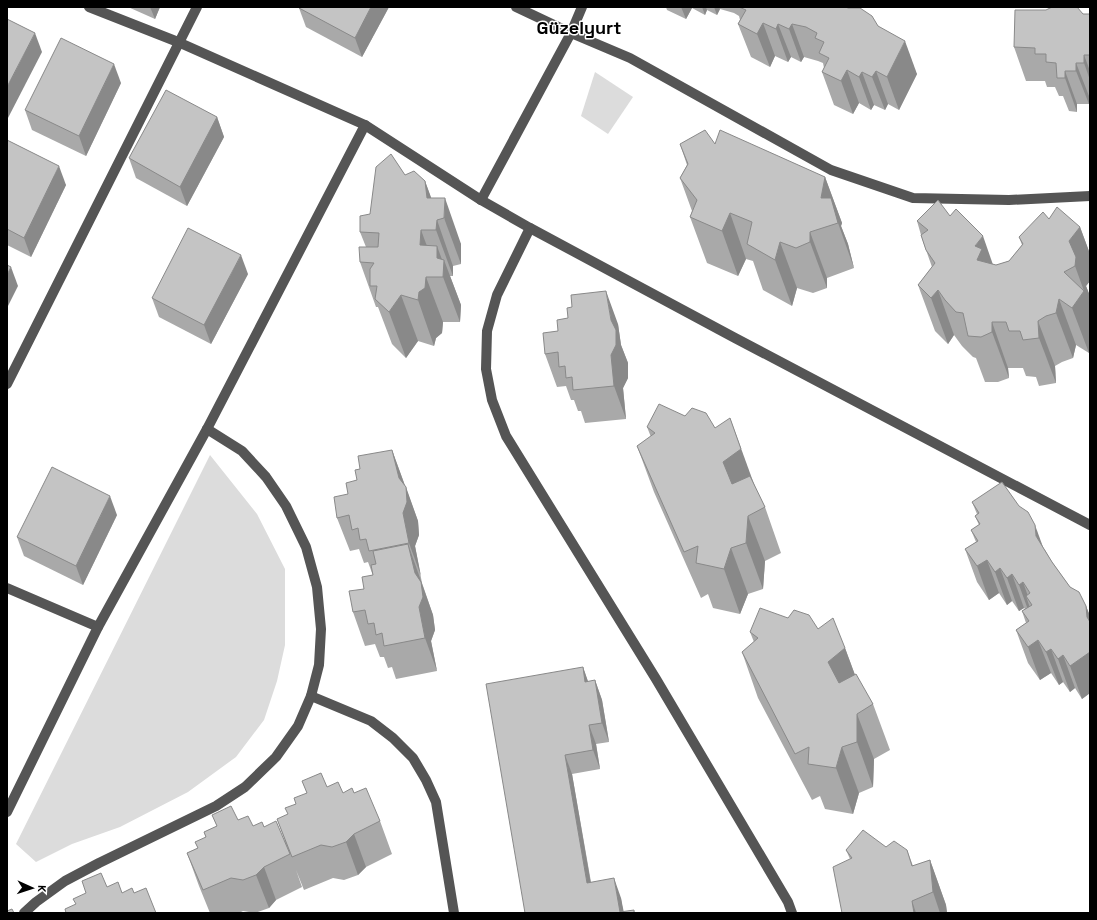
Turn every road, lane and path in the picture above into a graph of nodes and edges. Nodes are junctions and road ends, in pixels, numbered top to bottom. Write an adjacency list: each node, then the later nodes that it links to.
1 (89, 7): 6 (street)
2 (197, 7): 6 (street)
3 (516, 7): 5 (street)
4 (582, 7): 5 (street)
5 (571, 33): 8 (street); 9 (street)
6 (178, 42): 7 (street); 11 (street)
7 (365, 125): 9 (street); 12 (street)
8 (1090, 196)
9 (481, 200): 10 (street)
10 (530, 228): 13 (street); 20 (street)
11 (7, 384)
12 (207, 428): 15 (street); 16 (street)
13 (1090, 525)
14 (7, 588): 15 (street)
15 (98, 627): 17 (street)
16 (311, 696): 18 (street); 19 (street)
17 (7, 812)
18 (24, 913)
19 (454, 913)
20 (792, 913)

